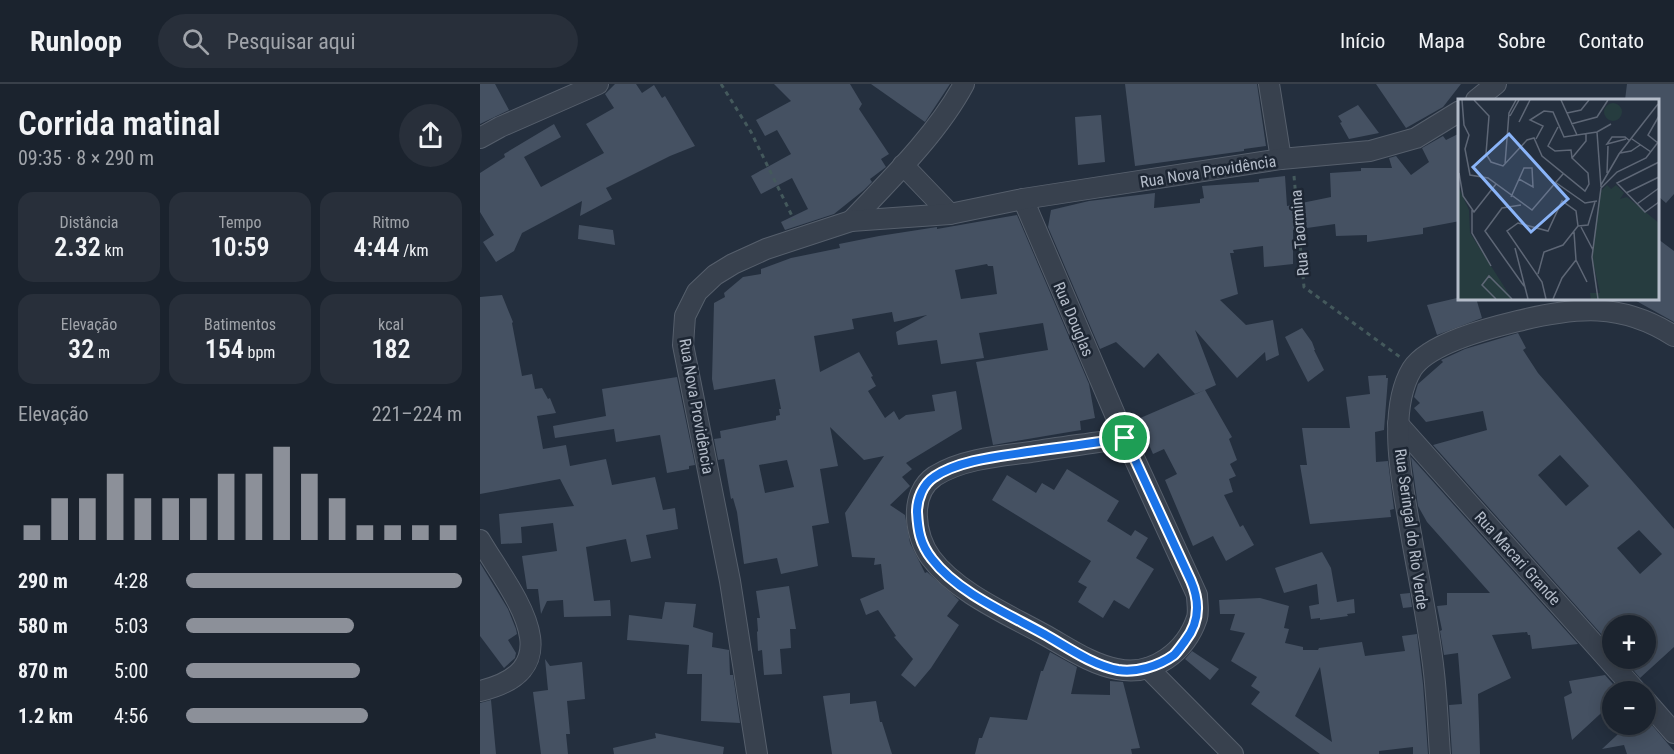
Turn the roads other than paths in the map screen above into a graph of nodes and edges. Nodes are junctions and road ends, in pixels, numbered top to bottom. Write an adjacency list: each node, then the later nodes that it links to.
1 (598, 84): 7 (street)
2 (964, 84): 9 (street)
3 (1269, 84): 8 (street)
4 (1496, 84): 5 (street)
5 (1477, 99)
6 (1458, 112): 8 (street, Rua Nova Providência)
7 (480, 138)
8 (1281, 159): 10 (street, Rua Nova Providência)
9 (903, 165): 11 (street); 12 (street)
10 (1023, 199): 11 (street, Rua Nova Providência); 15 (street, Rua Douglas)
11 (950, 214): 12 (street, Rua Nova Providência)
12 (851, 221): 22 (street, Rua Nova Providência)
13 (1674, 336): 14 (street, Rua Seringal do Rio Verde)
14 (1398, 424): 18 (street, Rua Macari Grande); 24 (street, Rua Seringal do Rio Verde)
15 (1125, 438): 17 (street, Rua Douglas); 17 (street, Rua Douglas)
16 (480, 540): 19 (street)
17 (1148, 668): 23 (street)
18 (1627, 681)
19 (480, 691)
20 (1656, 712): 21 (street)
21 (1674, 733)
22 (757, 754)
23 (1233, 754)
24 (1440, 754)

